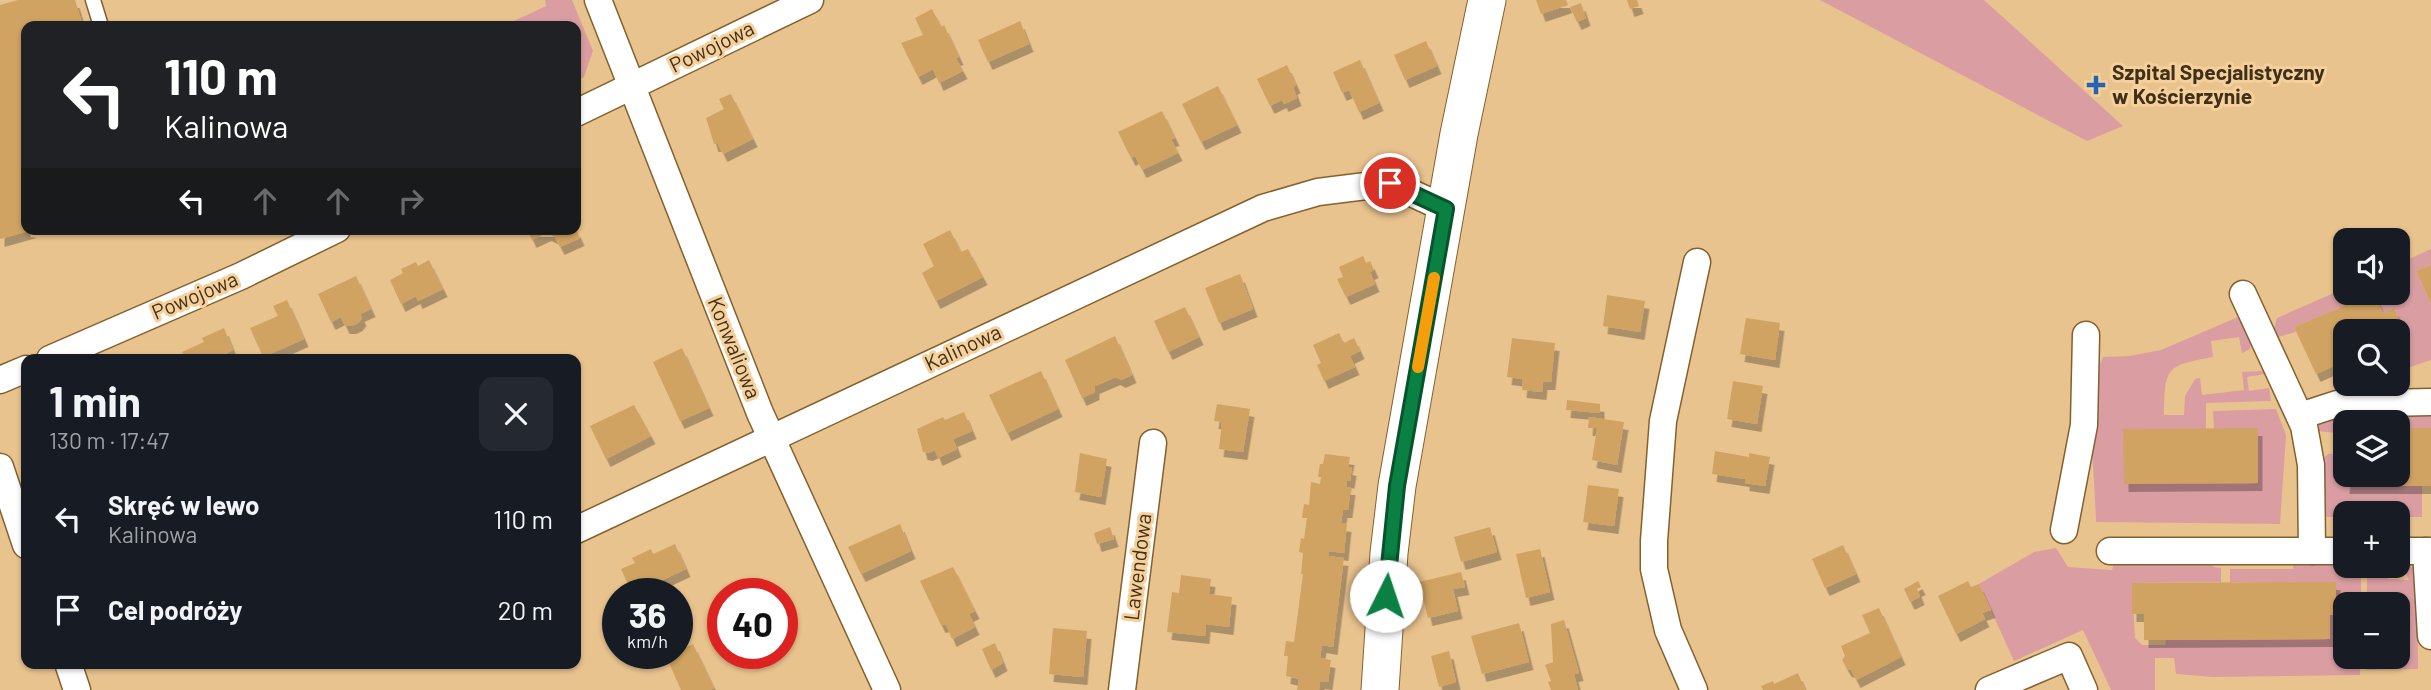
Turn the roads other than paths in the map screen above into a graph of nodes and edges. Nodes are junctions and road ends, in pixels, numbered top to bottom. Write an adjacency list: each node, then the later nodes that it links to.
1 (93, 0): 5 (lane)
2 (598, 0): 6 (street, Konwaliowa)
3 (810, 0): 6 (street, Powojowa)
4 (1487, 0): 8 (street)
5 (99, 21)
6 (631, 86): 7 (street, Powojowa); 18 (street, Konwaliowa)
7 (581, 111)
8 (1446, 209): 18 (street, Kalinowa); 32 (street)
9 (325, 235): 13 (street, Powojowa)
10 (1697, 261): 33 (street)
11 (2243, 294): 17 (street)
12 (2086, 335): 23 (street)
13 (62, 354)
14 (21, 371): 15 (street)
15 (0, 380)
16 (2431, 402): 17 (street)
17 (2300, 416): 25 (street)
18 (771, 438): 21 (street, Kalinowa); 30 (street, Konwaliowa)
19 (1153, 443): 31 (street, Lawendowa)
20 (0, 467): 22 (street)
21 (581, 528)
22 (21, 530)
23 (2064, 530)
24 (2110, 551): 25 (street)
25 (2312, 551): 26 (street)
26 (2333, 551)
27 (2410, 551): 28 (street)
28 (2428, 551): 29 (street)
29 (2431, 636)
30 (887, 690)
31 (1122, 690)
32 (1380, 690)
33 (1694, 690)
34 (1989, 690): 35 (street)
35 (2084, 690)

